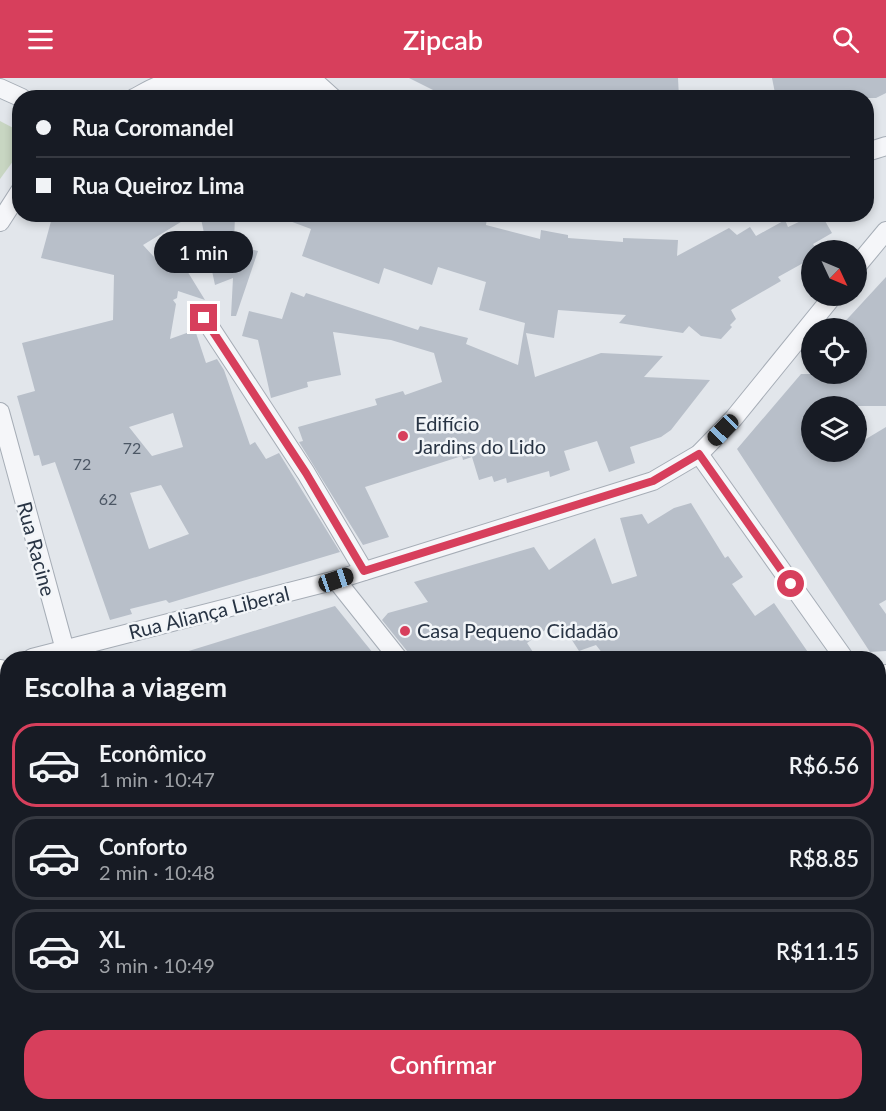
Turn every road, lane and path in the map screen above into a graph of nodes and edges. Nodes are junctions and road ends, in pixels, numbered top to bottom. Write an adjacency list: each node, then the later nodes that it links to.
1 (164, 81): 2 (street); 3 (street)
2 (314, 82)
3 (148, 90)
4 (12, 203): 5 (street)
5 (0, 222)
6 (886, 231): 7 (street)
7 (867, 254)
8 (825, 306): 11 (street, Rua Aliança Liberal)
9 (204, 318): 12 (street)
10 (0, 412): 14 (street, Rua Racine)
11 (699, 454): 12 (street, Rua Aliança Liberal); 17 (street)
12 (364, 571): 13 (street, Rua Aliança Liberal)
13 (336, 580): 15 (street, Rua Aliança Liberal); 16 (street)
14 (63, 651)
15 (75, 651)
16 (392, 651)
17 (839, 651)

